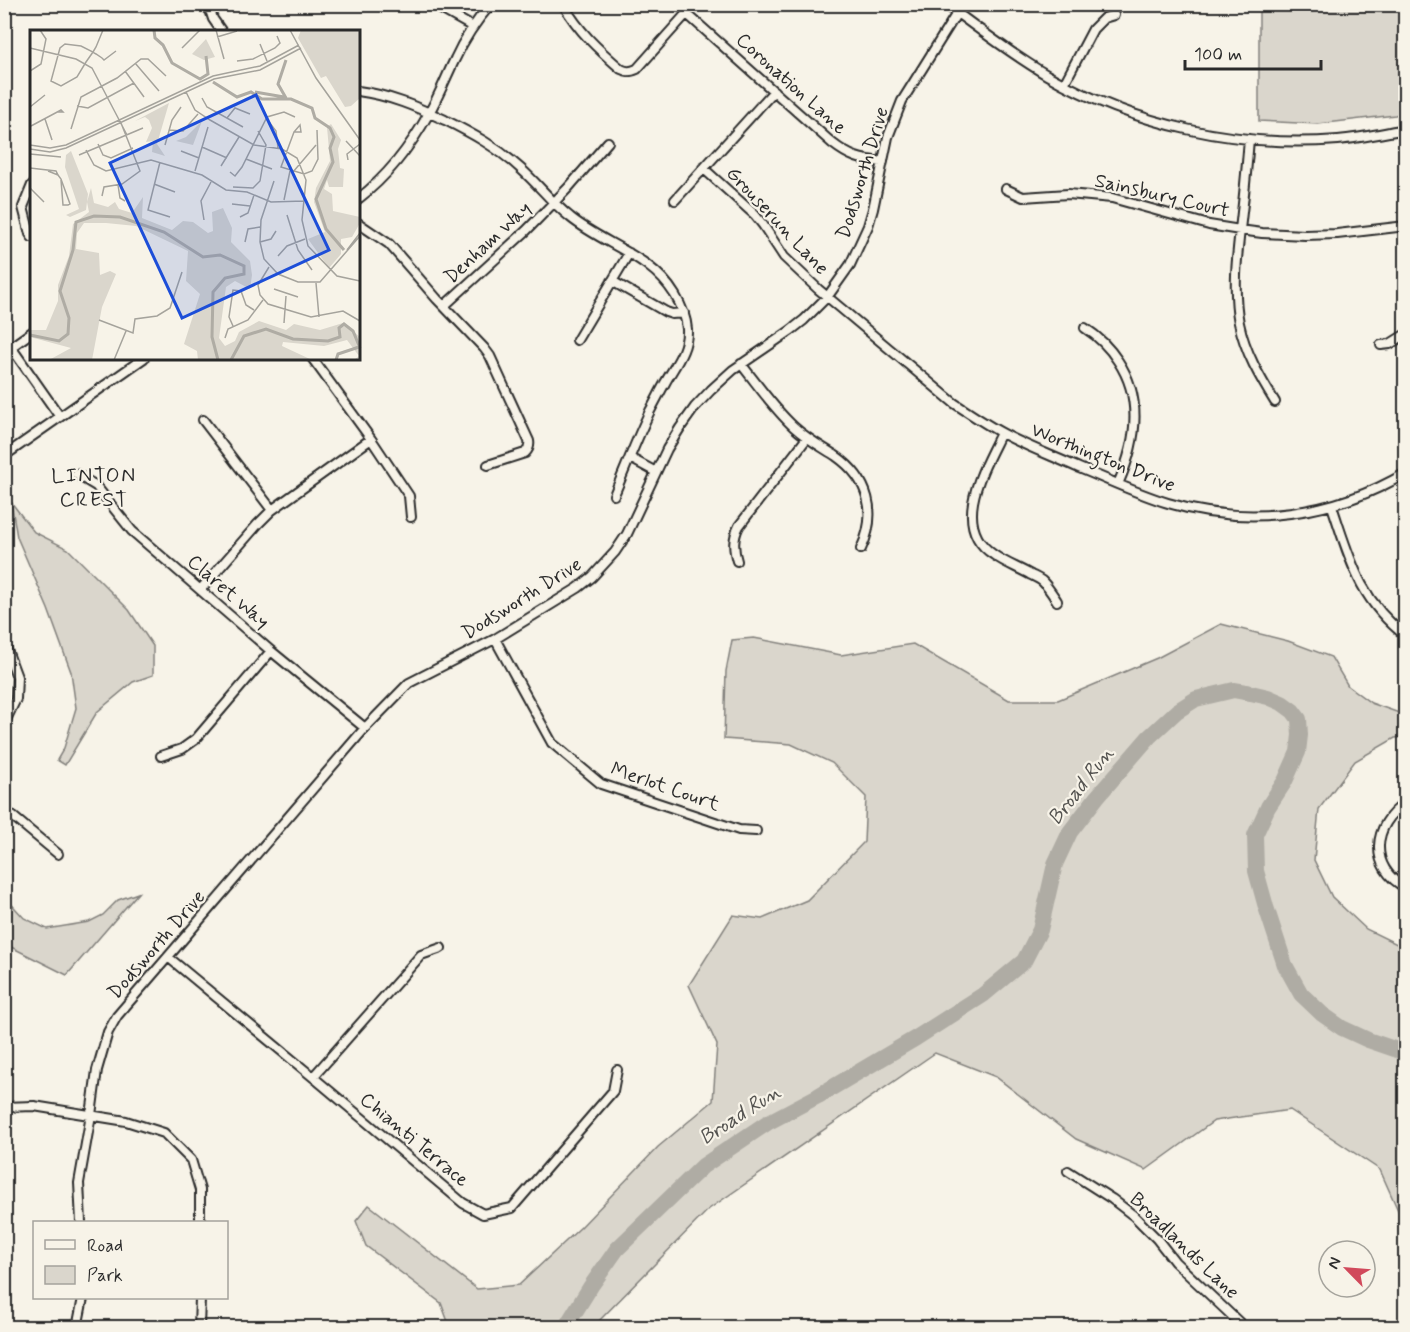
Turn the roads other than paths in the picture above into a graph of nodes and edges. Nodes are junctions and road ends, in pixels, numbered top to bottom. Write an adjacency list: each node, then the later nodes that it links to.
1 (223, 4): 7 (street)
2 (432, 4): 11 (street)
3 (491, 4): 11 (street)
4 (563, 4): 9 (street)
5 (695, 4): 9 (street)
6 (945, 4): 8 (street)
7 (208, 7): 12 (street)
8 (957, 13): 13 (street); 20 (street, Dodsworth Drive)
9 (687, 14): 15 (street, Coronation Lane)
10 (1114, 15): 13 (street)
11 (473, 27): 16 (street)
12 (221, 30)
13 (1064, 84): 18 (street)
14 (360, 91): 16 (street)
15 (774, 91): 20 (street, Coronation Lane); 21 (street, Grouserun Lane)
16 (430, 113): 24 (street); 26 (street)
17 (1406, 129): 18 (street)
18 (1249, 139): 30 (street)
19 (608, 142): 26 (street, Denham Way)
20 (882, 162): 33 (street, Dodsworth Drive)
21 (704, 168): 25 (street, Grouserun Lane); 33 (street, Grouserun Lane)
22 (30, 189): 29 (street)
23 (1006, 189): 30 (street, Sainsbury Court)
24 (360, 197)
25 (675, 200)
26 (554, 202): 31 (street); 34 (street, Denham Way)
27 (360, 224): 34 (street)
28 (1406, 226): 30 (street, Sainsbury Court)
29 (30, 230)
30 (1240, 230): 45 (street)
31 (629, 253): 32 (street); 35 (street)
32 (612, 281): 35 (street); 39 (street)
33 (828, 297): 44 (street, Dodsworth Drive); 48 (street, Worthington Drive)
34 (444, 306): 53 (street)
35 (684, 313): 52 (street)
36 (1085, 328): 57 (street)
37 (30, 333): 41 (street)
38 (1406, 334): 40 (street)
39 (577, 340)
40 (1380, 345)
41 (8, 349): 46 (street)
42 (141, 360): 46 (street)
43 (313, 360): 50 (street)
44 (741, 364): 49 (street); 54 (street, Dodsworth Drive)
45 (1275, 402)
46 (60, 417): 51 (street)
47 (203, 420): 60 (street)
48 (1001, 433): 57 (street, Worthington Drive); 65 (street)
49 (807, 438): 62 (street); 63 (street)
50 (371, 439): 60 (street); 61 (street)
51 (4, 456)
52 (630, 458): 54 (street); 58 (street)
53 (488, 465)
54 (656, 472): 67 (street, Dodsworth Drive)
55 (1406, 473): 59 (street, Worthington Drive)
56 (76, 474): 64 (street, Claret Way)
57 (1118, 484): 59 (street, Worthington Drive)
58 (614, 495)
59 (1332, 506): 66 (street)
60 (272, 510): 64 (street)
61 (411, 517)
62 (861, 549)
63 (737, 561)
64 (201, 590): 69 (street, Claret Way)
65 (1057, 601)
66 (1406, 636)
67 (495, 639): 71 (street, Dodsworth Drive); 75 (street, Merlot Court)
68 (4, 642): 70 (street)
69 (271, 651): 71 (street, Claret Way); 72 (street)
70 (4, 724)
71 (365, 728): 79 (street, Dodsworth Drive)
72 (161, 756)
73 (1406, 803): 77 (street)
74 (4, 809): 76 (street)
75 (756, 831)
76 (58, 854)
77 (1406, 888)
78 (441, 948): 81 (street)
79 (168, 957): 81 (street, Chianti Terrace); 83 (street, Dodsworth Drive)
80 (617, 1070): 81 (street, Chianti Terrace)
81 (313, 1077)
82 (4, 1107): 83 (street)
83 (91, 1115): 85 (street, Dodsworth Drive); 86 (street)
84 (1068, 1171): 91 (street, Broadlands Lane)
85 (81, 1221)
86 (200, 1221)
87 (83, 1299): 89 (street)
88 (200, 1299): 90 (street)
89 (77, 1328)
90 (199, 1328)
91 (1245, 1328)

